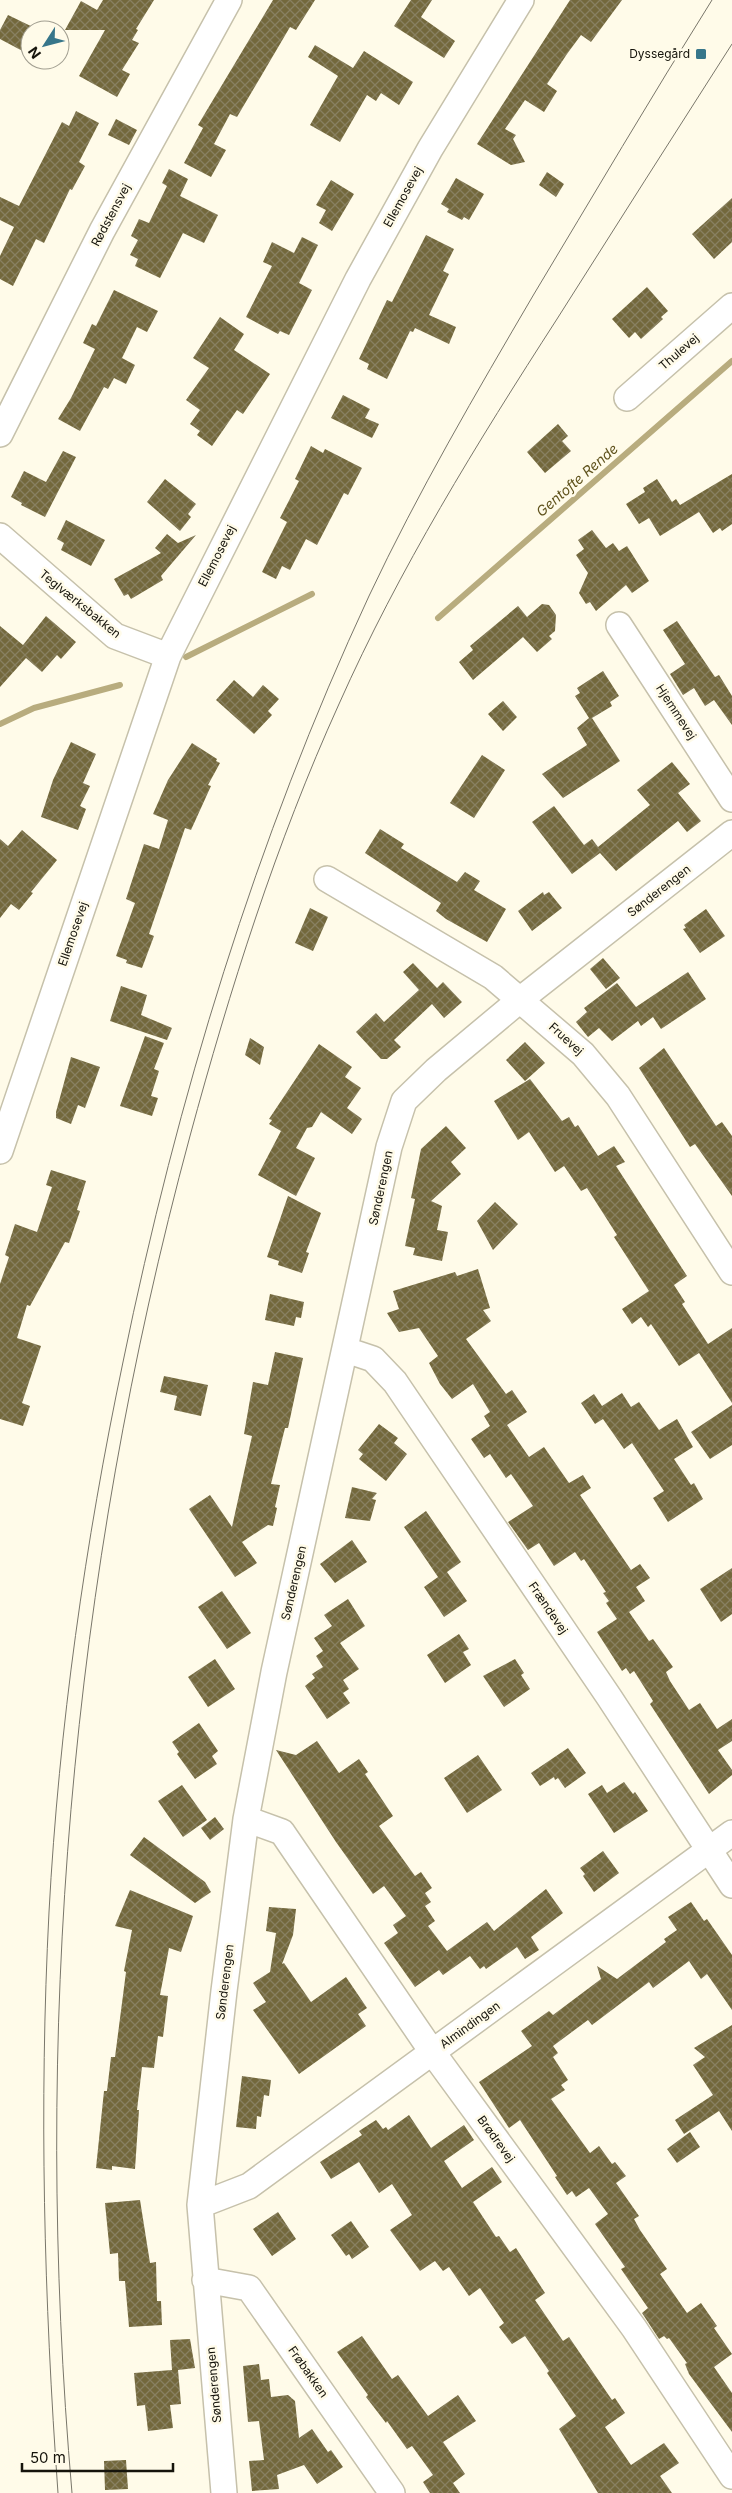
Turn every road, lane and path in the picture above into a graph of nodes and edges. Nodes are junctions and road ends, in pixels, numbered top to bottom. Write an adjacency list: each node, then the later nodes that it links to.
1 (229, 0): 5 (street, Rødstensvej)
2 (521, 0): 8 (street, Ellemosevej)
3 (732, 306): 4 (street, Thulevej)
4 (627, 398)
5 (0, 434)
6 (0, 536): 8 (street, Teglværksbakken)
7 (619, 625): 9 (street, Hjemmevej)
8 (168, 656): 13 (street, Ellemosevej)
9 (732, 798)
10 (732, 833): 12 (street, Sønderengen)
11 (327, 879): 12 (street, Fruevej)
12 (521, 999): 14 (street, Fruevej); 15 (street, Sønderengen)
13 (0, 1151)
14 (732, 1272)
15 (346, 1350): 16 (street, Sønderengen); 18 (street, Frændevej)
16 (246, 1819): 20 (street, Brødrevej); 21 (street, Sønderengen)
17 (732, 1833): 18 (street, Almindingen)
18 (709, 1850): 19 (street, Frændevej); 20 (street, Almindingen)
19 (732, 1885)
20 (433, 2052): 21 (street, Almindingen); 23 (street, Brødrevej)
21 (200, 2205): 22 (street, Sønderengen)
22 (205, 2280): 24 (street, Sønderengen); 25 (street, Frøbakken)
23 (732, 2476)
24 (224, 2493)
25 (392, 2493)

